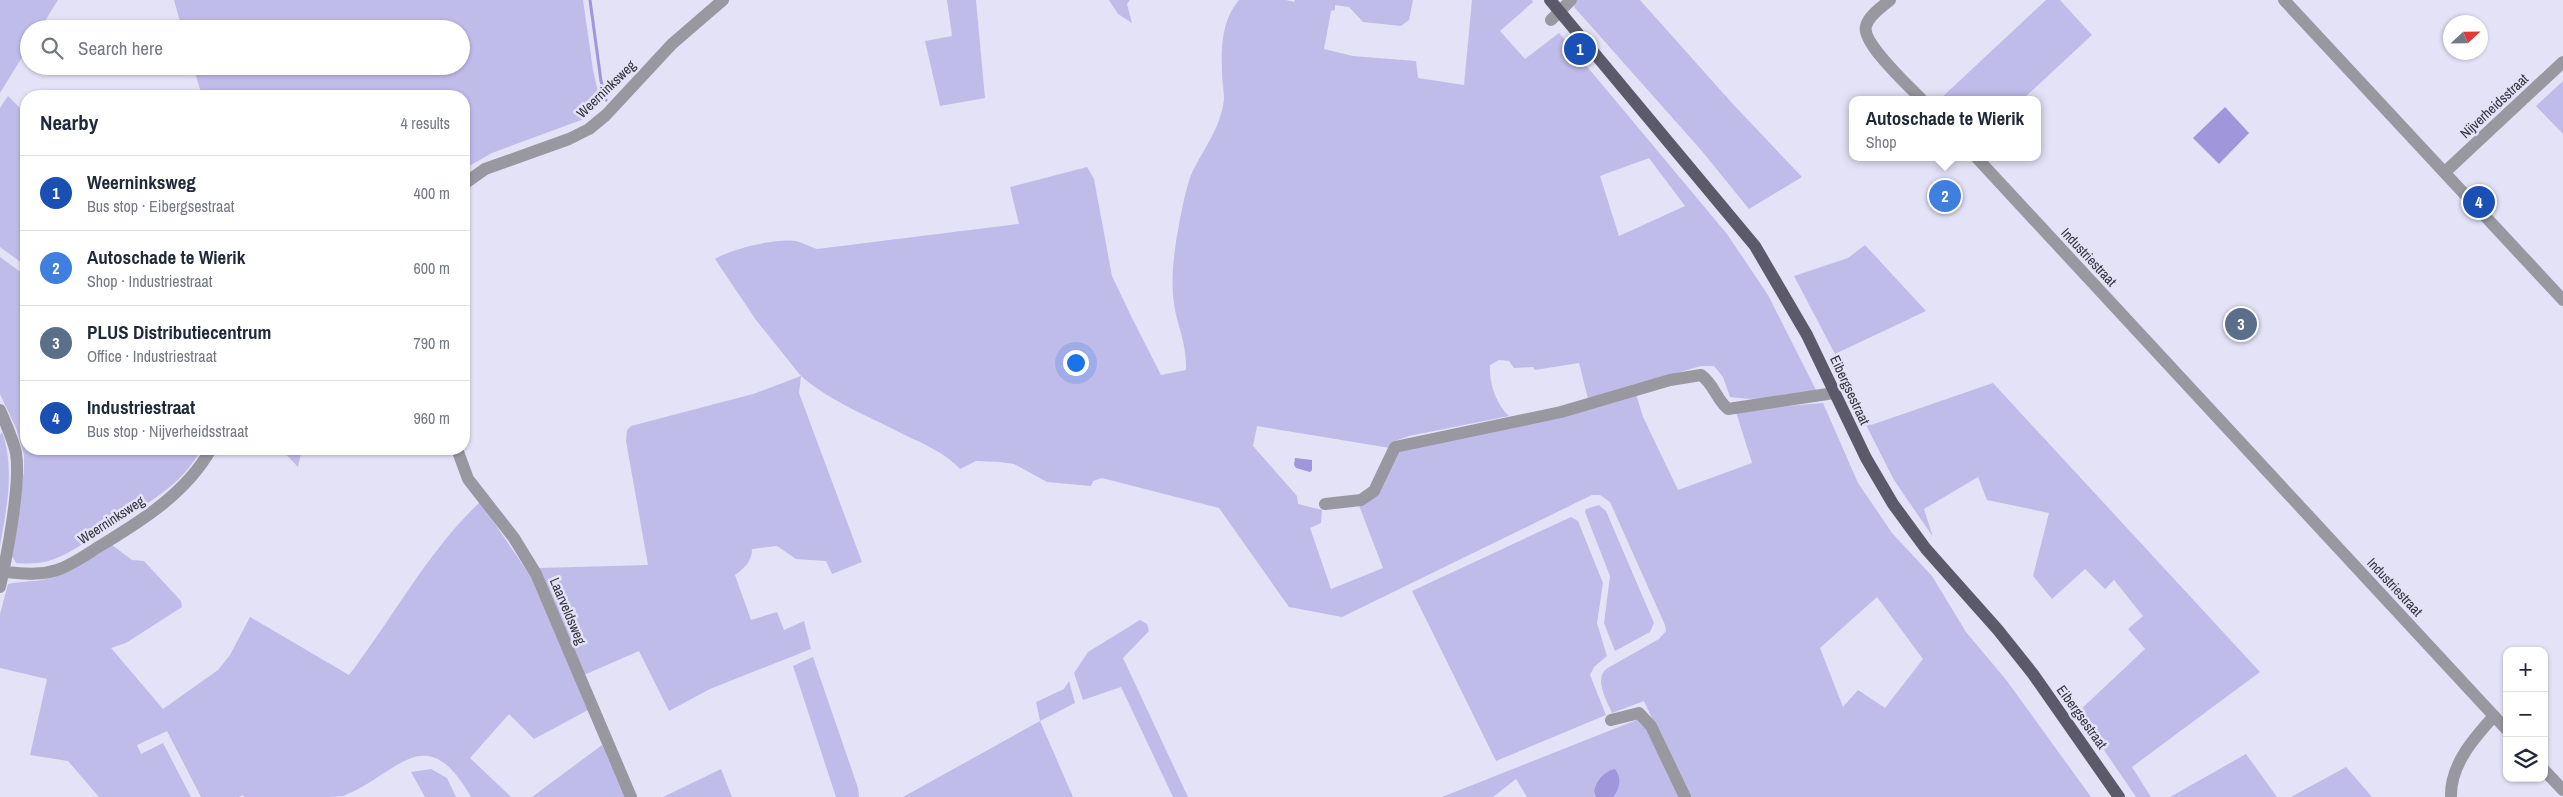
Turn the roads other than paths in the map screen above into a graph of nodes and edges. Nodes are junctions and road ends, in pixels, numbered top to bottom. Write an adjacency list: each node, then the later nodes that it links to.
1 (723, 0): 11 (street, Weerninksweg)
2 (1550, 0): 6 (main road, Eibergsestraat)
3 (1571, 0): 6 (street)
4 (1890, 0): 8 (street)
5 (2284, 0): 10 (street)
6 (1555, 16): 13 (main road, Eibergsestraat)
7 (2563, 62): 10 (street, Nijverheidsstraat)
8 (1918, 96)
9 (1980, 161): 20 (street, Industriestraat)
10 (2445, 172): 12 (street)
11 (470, 180)
12 (2563, 300)
13 (1834, 393): 17 (street); 27 (main road, Eibergsestraat)
14 (0, 410): 18 (street)
15 (207, 455): 18 (street, Weerninksweg)
16 (459, 455): 25 (street, Laarveldsweg)
17 (1325, 504)
18 (4, 572): 19 (street)
19 (0, 587)
20 (2494, 716): 22 (street, Industriestraat); 28 (street)
21 (1611, 720): 26 (street)
22 (2503, 726)
23 (2548, 774): 24 (street)
24 (2563, 790)
25 (631, 797)
26 (1685, 797)
27 (2119, 797)
28 (2451, 797)

